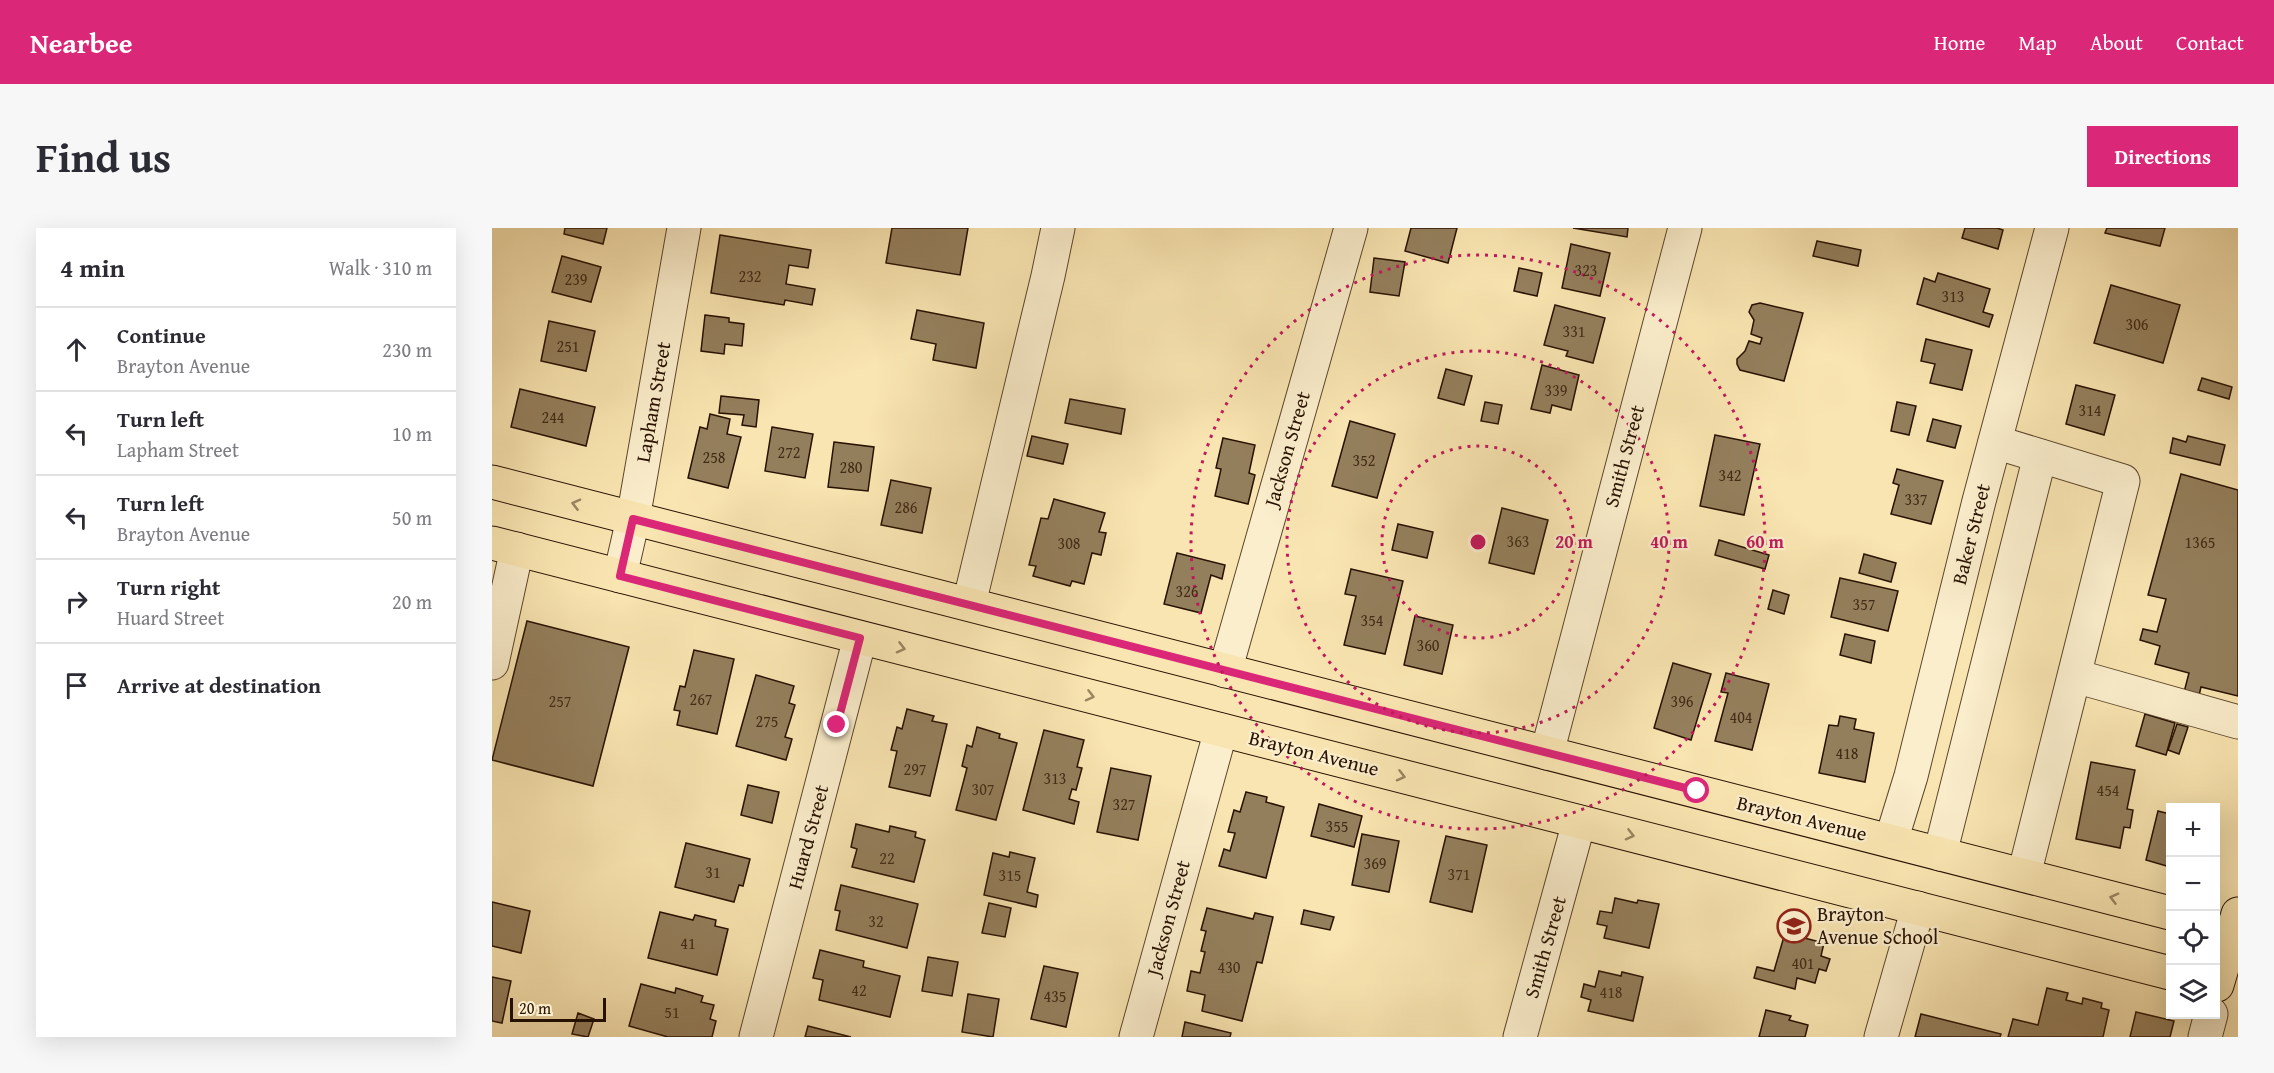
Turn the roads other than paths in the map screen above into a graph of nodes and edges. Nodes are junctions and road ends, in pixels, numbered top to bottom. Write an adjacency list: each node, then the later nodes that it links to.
1 (684, 228): 9 (street, Lapham Street)
2 (1058, 228): 12 (street)
3 (1351, 228): 15 (street, Jackson Street)
4 (1685, 228): 19 (street, Smith Street)
5 (2052, 228): 6 (street, Baker Street)
6 (1995, 441): 7 (street); 21 (street, Baker Street)
7 (2040, 456): 16 (street); 22 (street)
8 (492, 482): 9 (main road, Brayton Avenue, one-way to 8)
9 (633, 519): 11 (street, Lapham Street); 12 (main road, Brayton Avenue)
10 (505, 546): 11 (main road, Brayton Avenue); 14 (street)
11 (620, 576): 13 (main road, Brayton Avenue)
12 (969, 604): 15 (main road, Brayton Avenue)
13 (860, 638): 18 (main road, Brayton Avenue, one-way to 18); 30 (street, Huard Street)
14 (492, 663)
15 (1224, 670): 19 (main road, Brayton Avenue)
16 (2075, 676): 17 (street); 23 (street)
17 (2238, 722)
18 (1221, 730): 20 (main road, Brayton Avenue, one-way to 20); 31 (street, Jackson Street)
19 (1547, 753): 21 (main road, Brayton Avenue)
20 (1580, 822): 24 (main road, Brayton Avenue, one-way to 24); 32 (street, Smith Street)
21 (1891, 841): 22 (main road, Brayton Avenue)
22 (1940, 854): 23 (main road, Brayton Avenue)
23 (2024, 875): 25 (main road, Brayton Avenue, one-way to 23)
24 (1918, 908): 27 (main road, Brayton Avenue); 33 (street)
25 (2166, 912)
26 (2231, 924): 28 (main road)
27 (2166, 972)
28 (2220, 987)
29 (2211, 1019): 34 (street)
30 (756, 1037)
31 (1136, 1037)
32 (1520, 1037)
33 (1881, 1037)
34 (2205, 1037)

